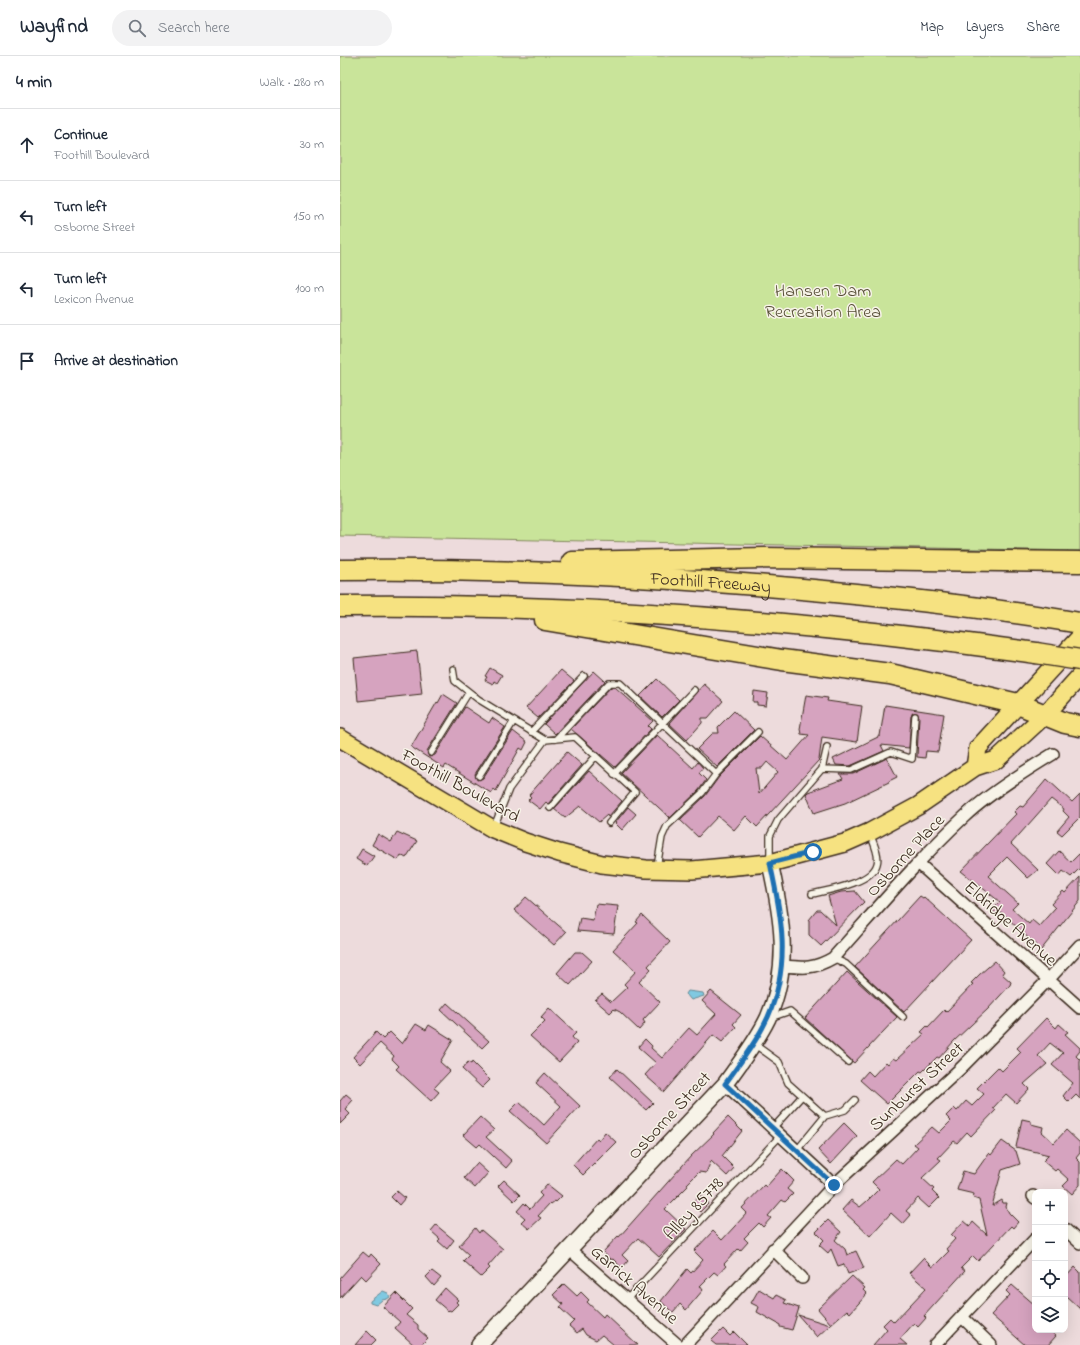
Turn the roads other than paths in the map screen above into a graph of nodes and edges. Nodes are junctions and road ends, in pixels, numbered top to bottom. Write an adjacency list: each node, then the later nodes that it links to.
1 (1080, 562): 2 (highway)
2 (340, 569): 5 (highway, Foothill Freeway)
3 (340, 606): 4 (highway, Foothill Freeway)
4 (480, 608): 7 (highway, Foothill Freeway, bridge); 13 (highway)
5 (1071, 621)
6 (1080, 637): 13 (main road)
7 (1080, 660)
8 (453, 669): 12 (lane)
9 (584, 676): 19 (lane)
10 (1080, 676): 14 (main road, Foothill Boulevard)
11 (694, 690): 17 (lane)
12 (469, 692): 16 (lane); 25 (lane)
13 (1018, 704): 14 (highway); 28 (main road)
14 (1045, 715): 18 (highway); 28 (main road, Foothill Boulevard)
15 (915, 716): 29 (lane)
16 (514, 721): 19 (lane); 32 (lane)
17 (663, 724): 22 (lane); 30 (lane); 31 (lane)
18 (1080, 726)
19 (530, 732): 23 (lane)
20 (758, 732): 31 (lane)
21 (340, 738): 35 (main road, Foothill Boulevard)
22 (556, 739): 23 (lane); 27 (lane)
23 (545, 740): 35 (lane)
24 (827, 747): 29 (lane)
25 (431, 754)
26 (1053, 754): 38 (street, Osborne Place)
27 (596, 756): 30 (lane); 33 (lane)
28 (975, 768): 36 (main road, Foothill Boulevard)
29 (822, 769): 37 (lane)
30 (614, 774): 34 (lane)
31 (716, 774): 39 (lane)
32 (479, 776)
33 (550, 808)
34 (609, 823)
35 (493, 829): 39 (main road, Foothill Boulevard)
36 (870, 832): 37 (main road, Foothill Boulevard); 40 (lane)
37 (770, 863): 39 (main road, Foothill Boulevard); 43 (main road, Osborne Street)
38 (918, 863): 42 (street, Osborne Place); 44 (street, Eldridge Avenue)
39 (657, 870)
40 (812, 894)
41 (1080, 945): 44 (street, Sunburst Street)
42 (833, 958): 43 (street, Osborne Place); 46 (lane)
43 (783, 966): 47 (main road, Osborne Street)
44 (1049, 979): 45 (street, Eldridge Avenue); 56 (street, Sunburst Street)
45 (1080, 1008)
46 (903, 1017)
47 (768, 1018): 48 (main road, Osborne Street); 49 (lane)
48 (753, 1044): 50 (main road, Osborne Street); 51 (lane)
49 (848, 1062)
50 (725, 1084): 54 (street); 60 (main road, Osborne Street)
51 (802, 1096): 53 (lane); 54 (lane, Alley 85778)
52 (855, 1100): 53 (lane)
53 (825, 1116): 55 (lane)
54 (777, 1132): 55 (street); 63 (lane, Alley 85778)
55 (797, 1150): 56 (street)
56 (834, 1185): 61 (street, Sunburst Street)
57 (1068, 1233): 59 (street)
58 (1032, 1242): 64 (street)
59 (1080, 1243)
60 (569, 1249): 63 (street, Garrick Avenue); 65 (main road, Osborne Street)
61 (773, 1249): 62 (street); 67 (street, Sunburst Street)
62 (802, 1278)
63 (626, 1300): 66 (street, Garrick Avenue)
64 (962, 1317): 68 (street); 69 (street)
65 (479, 1345)
66 (678, 1345)
67 (686, 1345)
68 (935, 1345)
69 (991, 1345)

